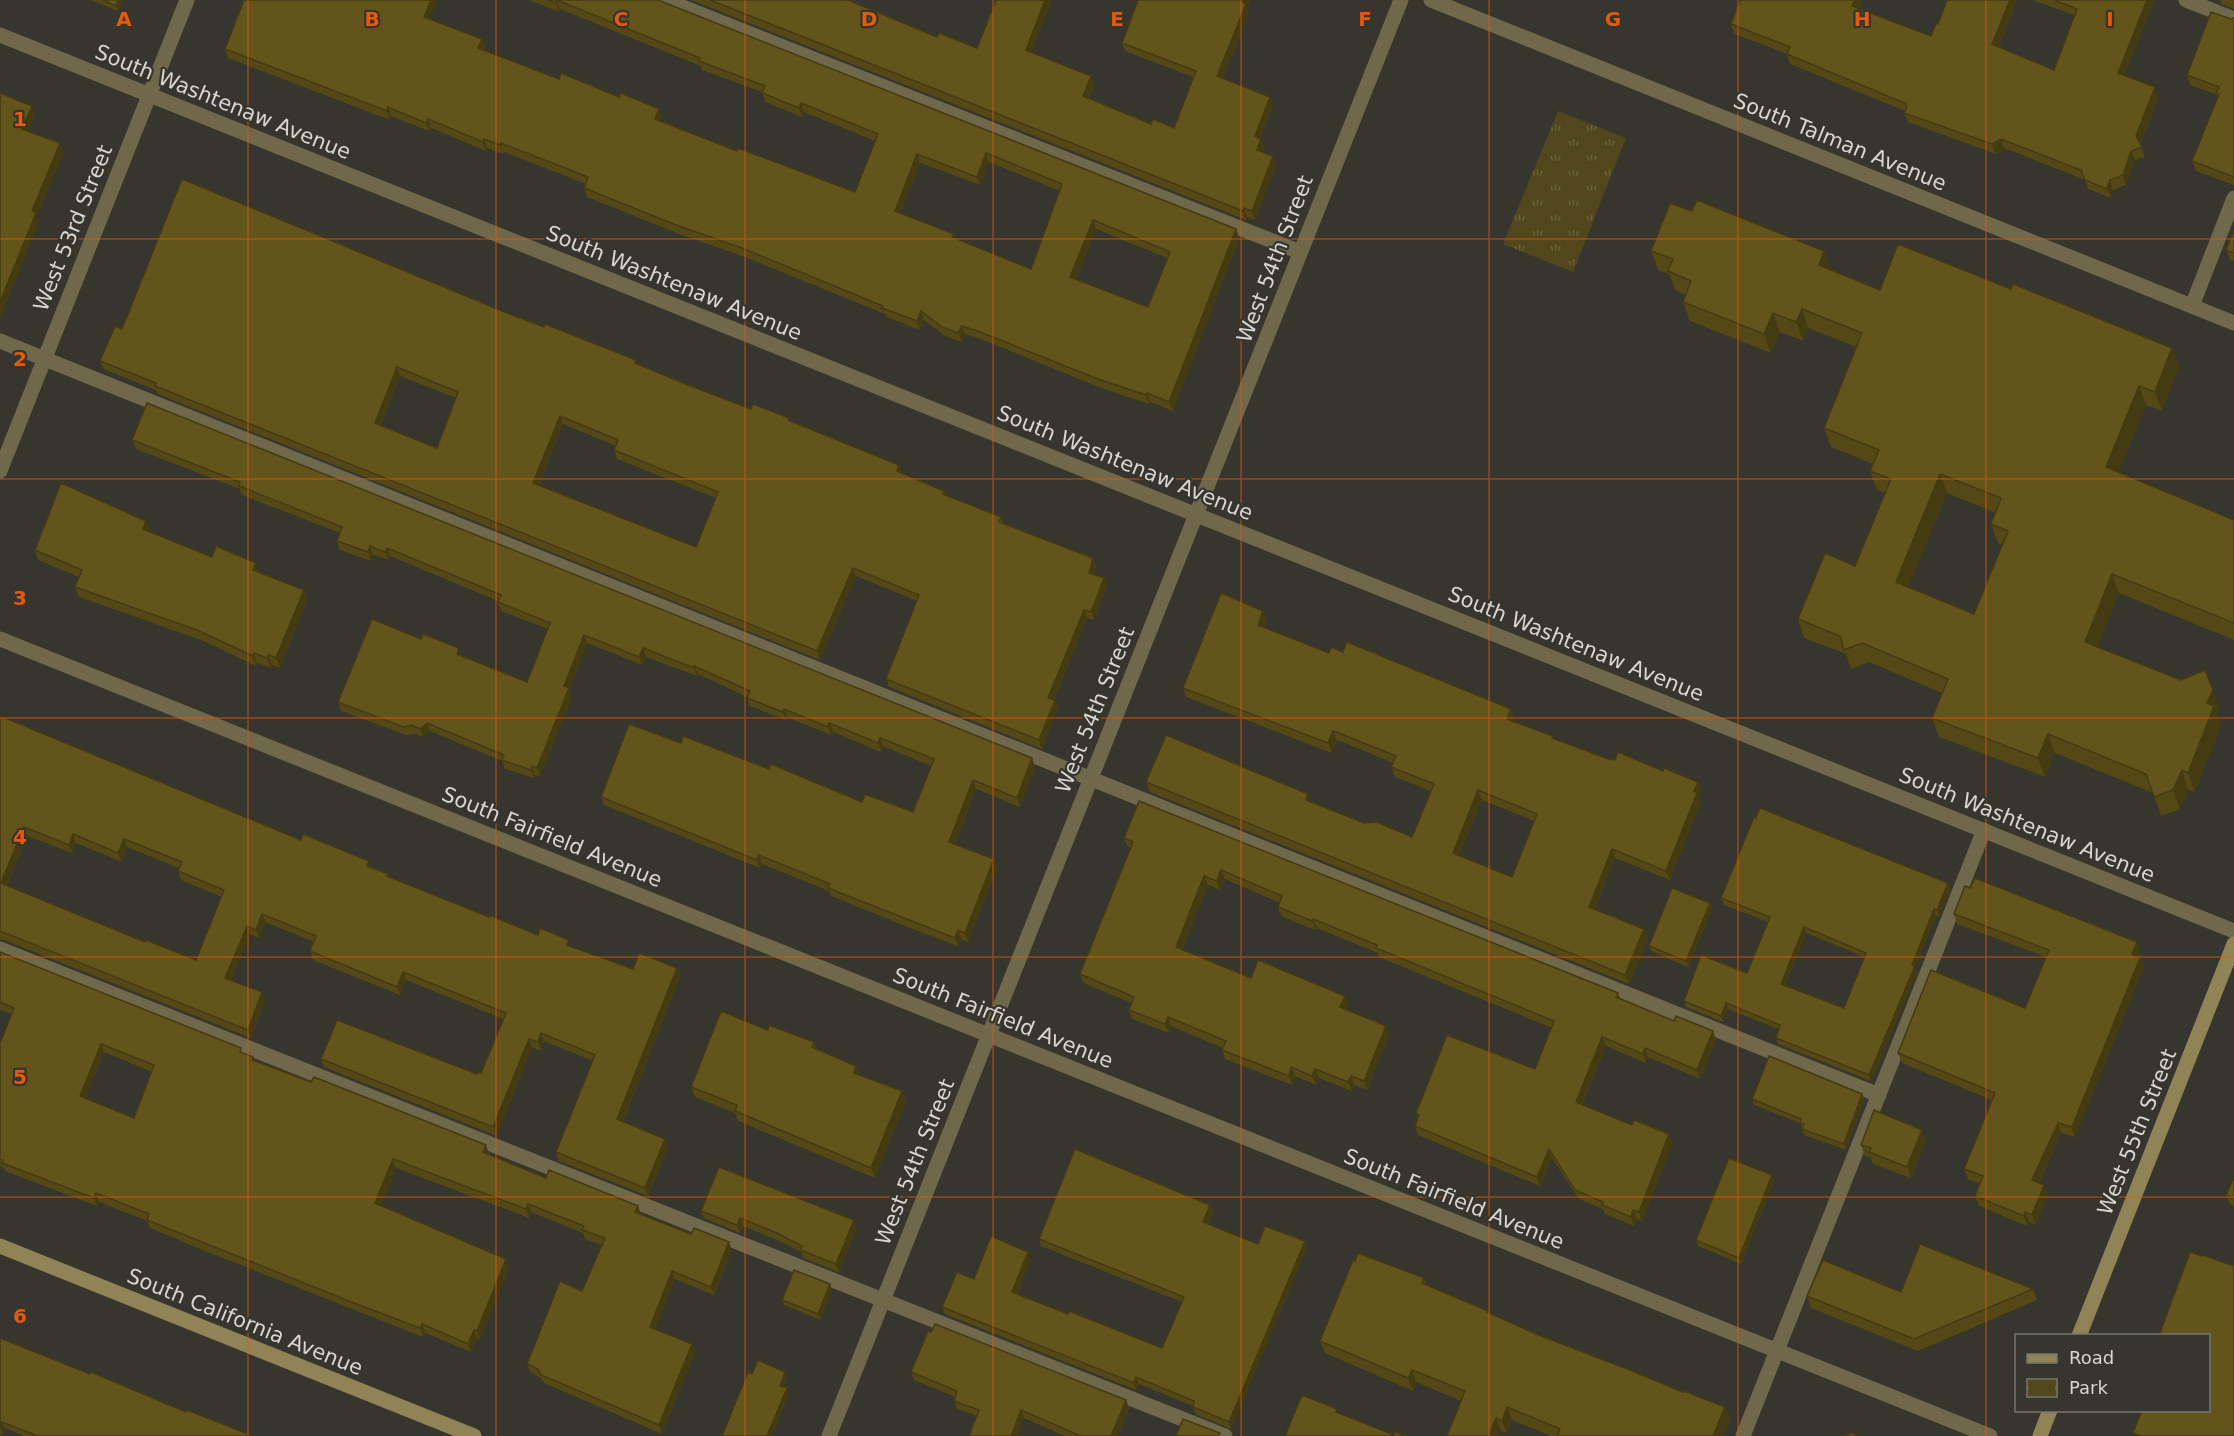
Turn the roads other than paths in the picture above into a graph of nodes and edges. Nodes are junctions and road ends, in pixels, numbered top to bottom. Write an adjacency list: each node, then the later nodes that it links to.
1 (187, 0): 8 (street, West 53rd Street)
2 (665, 0): 10 (street)
3 (1401, 0): 10 (street, West 54th Street)
4 (1431, 0): 11 (street, South Talman Avenue)
5 (2186, 0): 6 (street)
6 (2234, 19)
7 (0, 35): 8 (street, South Washtenaw Avenue)
8 (149, 95): 14 (street, West 53rd Street); 16 (street, South Washtenaw Avenue)
9 (2234, 198): 11 (street)
10 (1300, 252): 16 (street, West 54th Street)
11 (2192, 306): 12 (street, South Talman Avenue)
12 (2234, 323)
13 (0, 341): 14 (street)
14 (44, 358): 15 (street, West 53rd Street); 18 (street)
15 (0, 471)
16 (1196, 514): 18 (street, West 54th Street); 19 (street, South Washtenaw Avenue)
17 (0, 639): 23 (street, South Fairfield Avenue)
18 (1091, 779): 23 (street, West 54th Street); 24 (street)
19 (1984, 830): 20 (street, South Washtenaw Avenue); 24 (street)
20 (2234, 931)
21 (2234, 944): 27 (street, West 55th Street)
22 (0, 949): 26 (street)
23 (988, 1035): 26 (street, West 54th Street); 28 (street, South Fairfield Avenue)
24 (1879, 1095): 28 (street)
25 (0, 1246): 30 (street, South California Avenue)
26 (883, 1300): 31 (street, West 54th Street); 32 (street)
27 (2079, 1334)
28 (1777, 1351): 33 (street); 34 (street, South Fairfield Avenue)
29 (2049, 1412): 35 (street)
30 (474, 1436)
31 (829, 1436)
32 (1225, 1436)
33 (1743, 1436)
34 (1990, 1436)
35 (2040, 1436)

